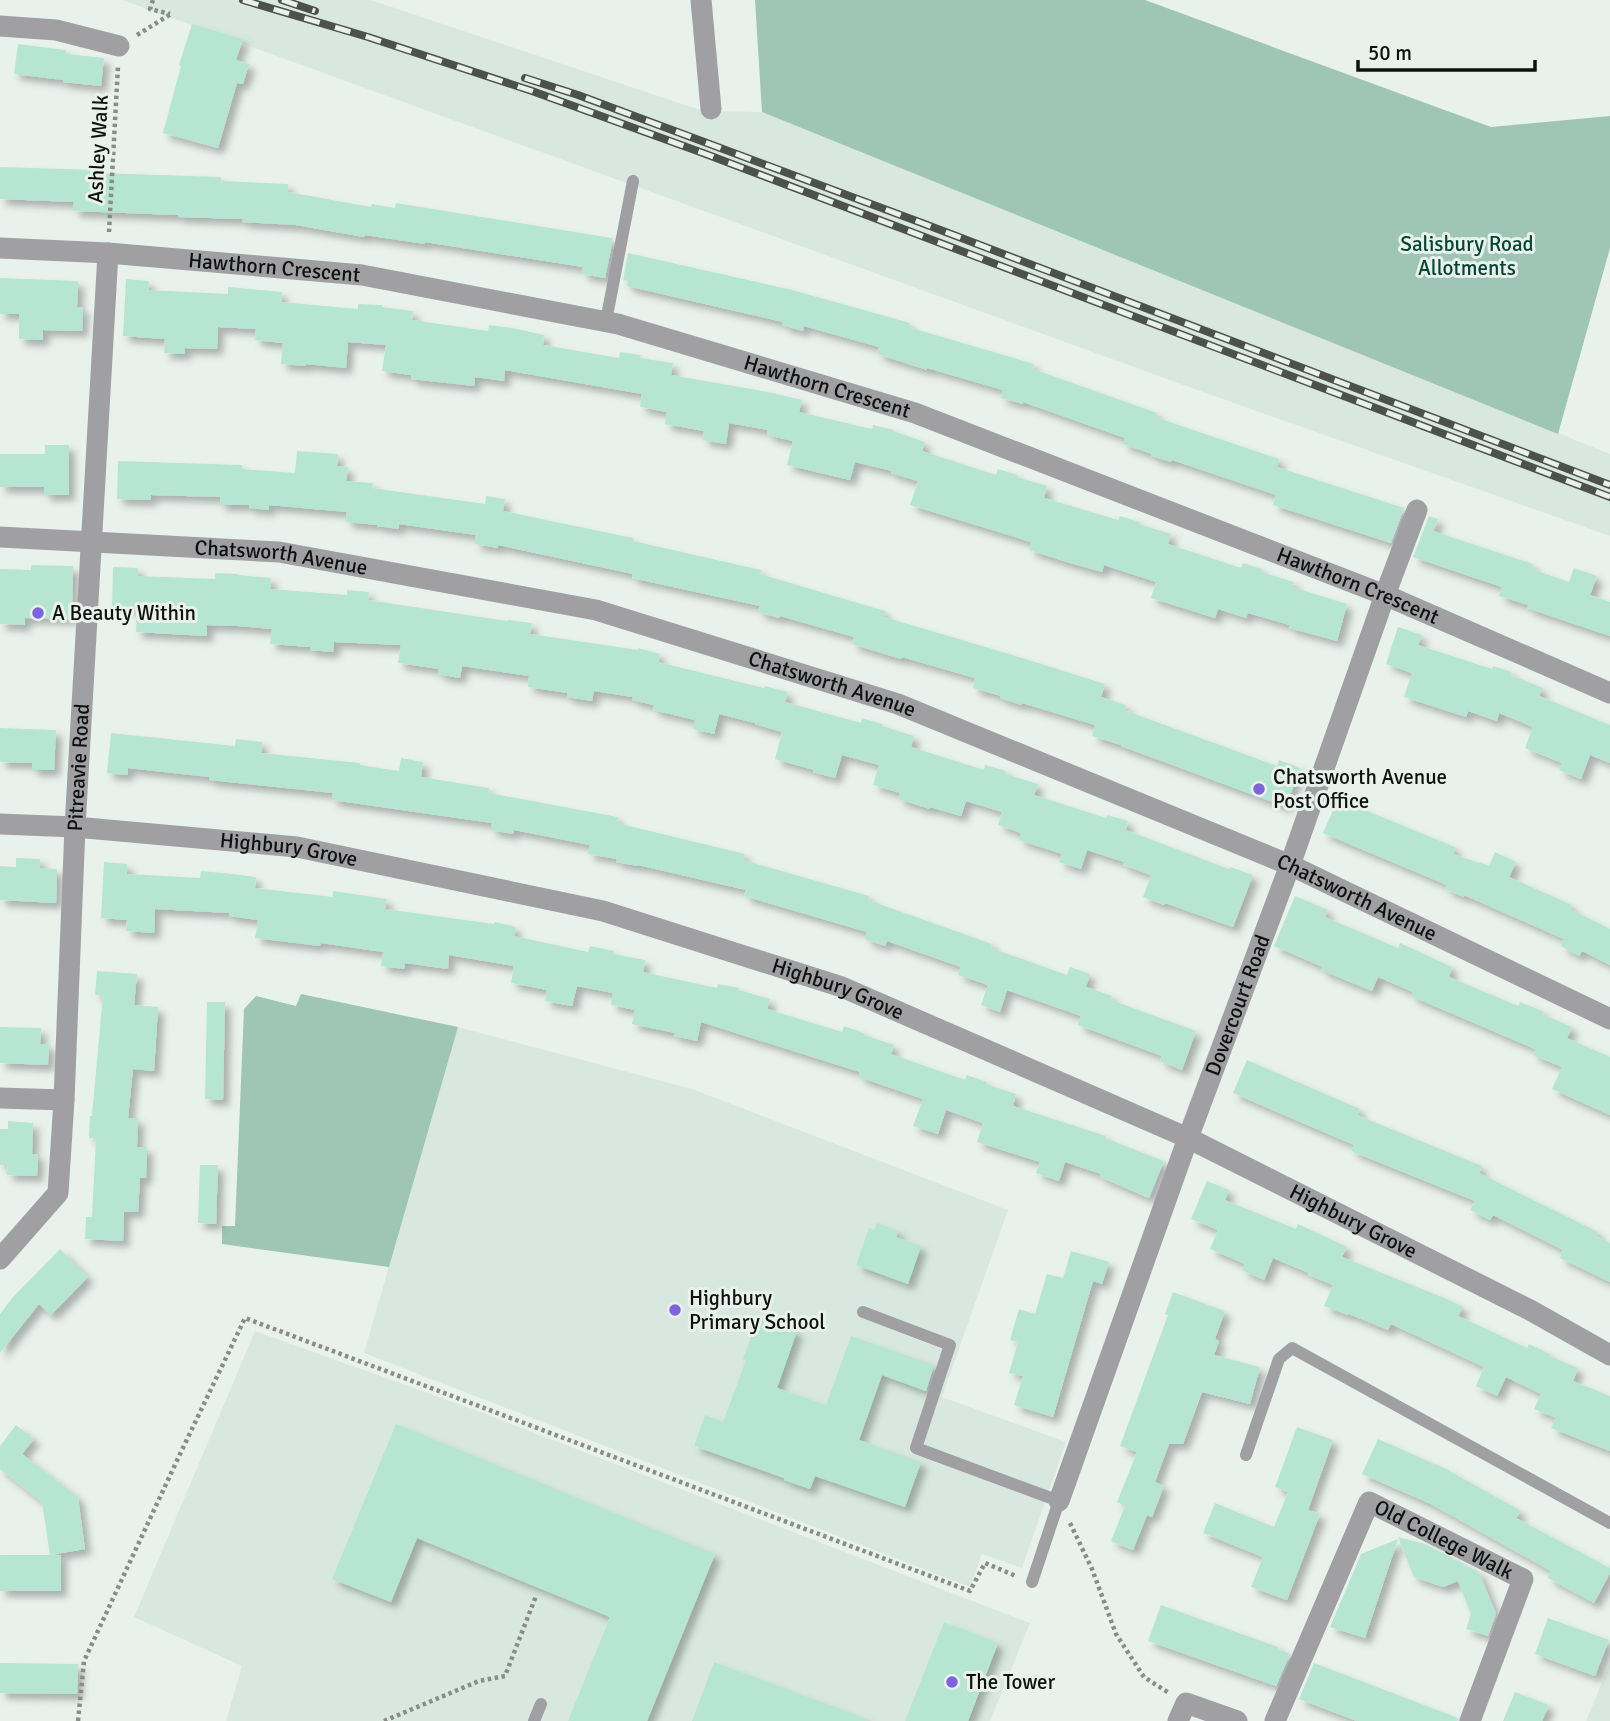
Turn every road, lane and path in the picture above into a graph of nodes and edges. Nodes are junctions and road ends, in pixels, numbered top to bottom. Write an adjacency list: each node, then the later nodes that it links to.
1 (153, 0): 4 (path)
2 (701, 0): 5 (street)
3 (0, 26): 4 (street)
4 (119, 46): 8 (path, Ashley Walk)
5 (711, 109)
6 (633, 181): 9 (lane)
7 (0, 248): 8 (street, Hawthorn Crescent)
8 (108, 253): 9 (street, Hawthorn Crescent); 12 (street, Pitreavie Road)
9 (606, 321): 13 (street, Hawthorn Crescent)
10 (1418, 510): 13 (street, Dovercourt Road)
11 (0, 537): 12 (street, Chatsworth Avenue)
12 (90, 542): 16 (street, Pitreavie Road); 17 (street, Chatsworth Avenue)
13 (1385, 595): 14 (street, Hawthorn Crescent); 17 (street, Dovercourt Road)
14 (1610, 693)
15 (0, 824): 16 (street, Highbury Grove)
16 (75, 827): 20 (street, Pitreavie Road); 21 (street, Highbury Grove)
17 (1290, 866): 18 (street, Chatsworth Avenue); 21 (street, Dovercourt Road)
18 (1610, 1019)
19 (0, 1098): 20 (street)
20 (64, 1100): 22 (street, Pitreavie Road)
21 (1188, 1138): 24 (street, Highbury Grove); 26 (street, Dovercourt Road)
22 (0, 1259)
23 (863, 1312): 26 (lane)
24 (1610, 1355)
25 (1247, 1455): 27 (lane)
26 (1059, 1500): 28 (lane); 31 (path)
27 (1610, 1523)
28 (1032, 1582): 32 (path)
29 (536, 1597): 33 (path)
30 (541, 1704): 34 (lane)
31 (1182, 1712): 35 (street)
32 (78, 1721)
33 (384, 1721)
34 (534, 1721)
35 (1237, 1721)
36 (1275, 1721): 37 (street, Old College Walk)
37 (1470, 1721)

